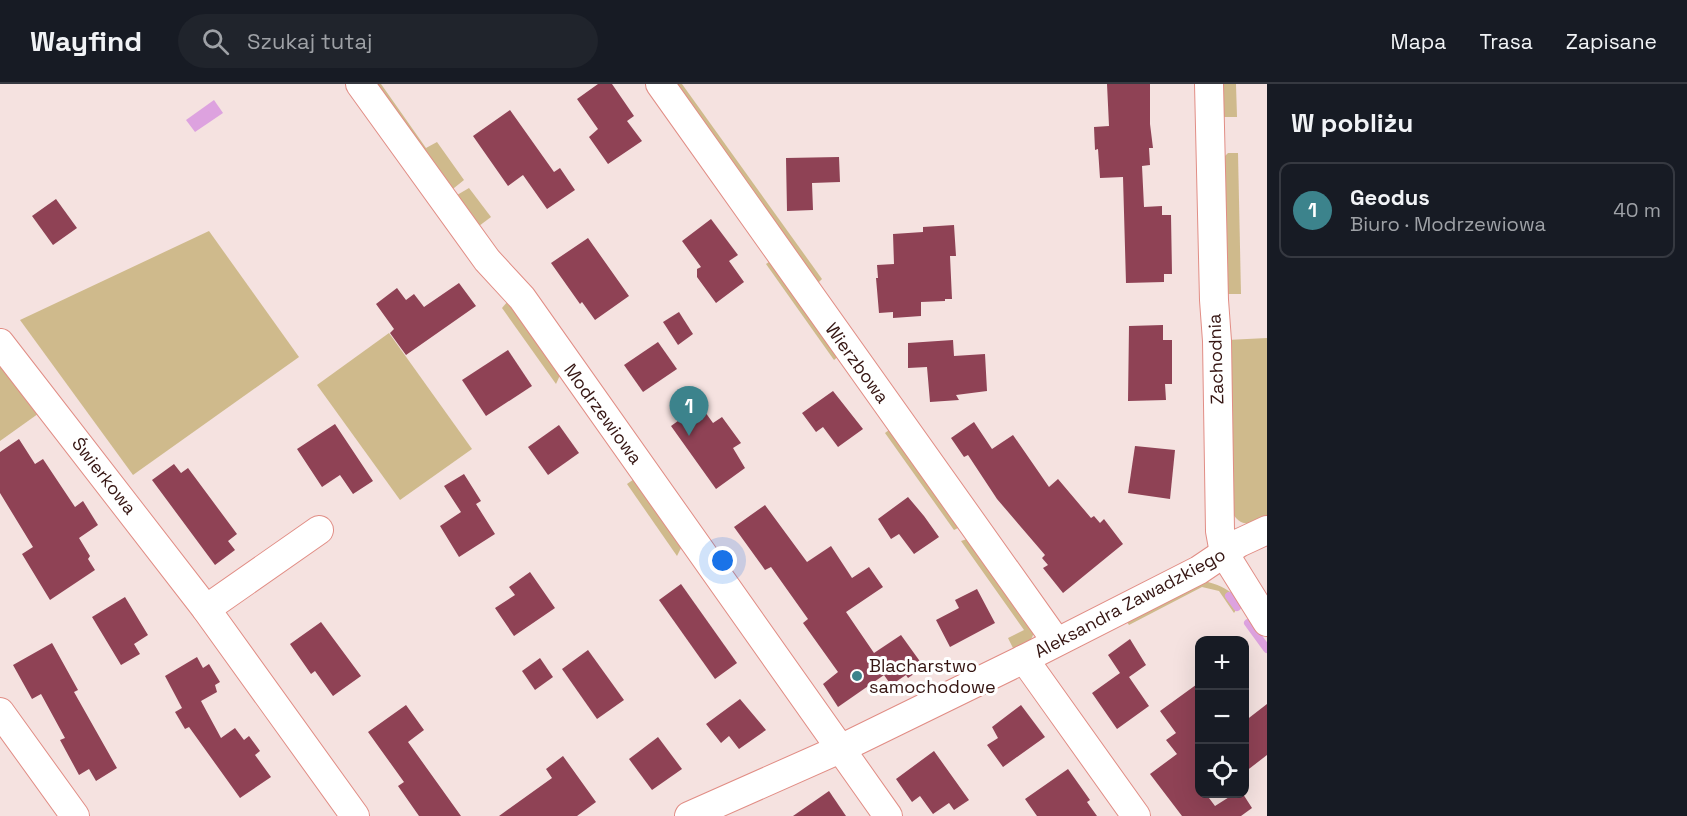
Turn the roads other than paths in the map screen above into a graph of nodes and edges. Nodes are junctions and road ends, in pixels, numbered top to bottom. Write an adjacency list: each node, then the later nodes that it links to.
1 (360, 84): 13 (street, Modrzewiowa)
2 (660, 84): 10 (street, Wierzbowa)
3 (1209, 84): 7 (street, Zachodnia)
4 (0, 343): 8 (street, Świerkowa)
5 (319, 530): 8 (street)
6 (1267, 530): 7 (street, Aleksandra Zawadzkiego)
7 (1224, 554): 9 (street, Zachodnia); 10 (street, Aleksandra Zawadzkiego)
8 (206, 609): 15 (street, Świerkowa)
9 (1267, 622)
10 (1056, 641): 11 (street, Aleksandra Zawadzkiego)
11 (1024, 659): 13 (street, Aleksandra Zawadzkiego); 18 (street, Aleksandra Zawadzkiego)
12 (0, 712): 14 (street)
13 (840, 749): 16 (street, Aleksandra Zawadzkiego); 17 (street)
14 (75, 816)
15 (355, 816)
16 (689, 816)
17 (888, 816)
18 (1136, 816)

